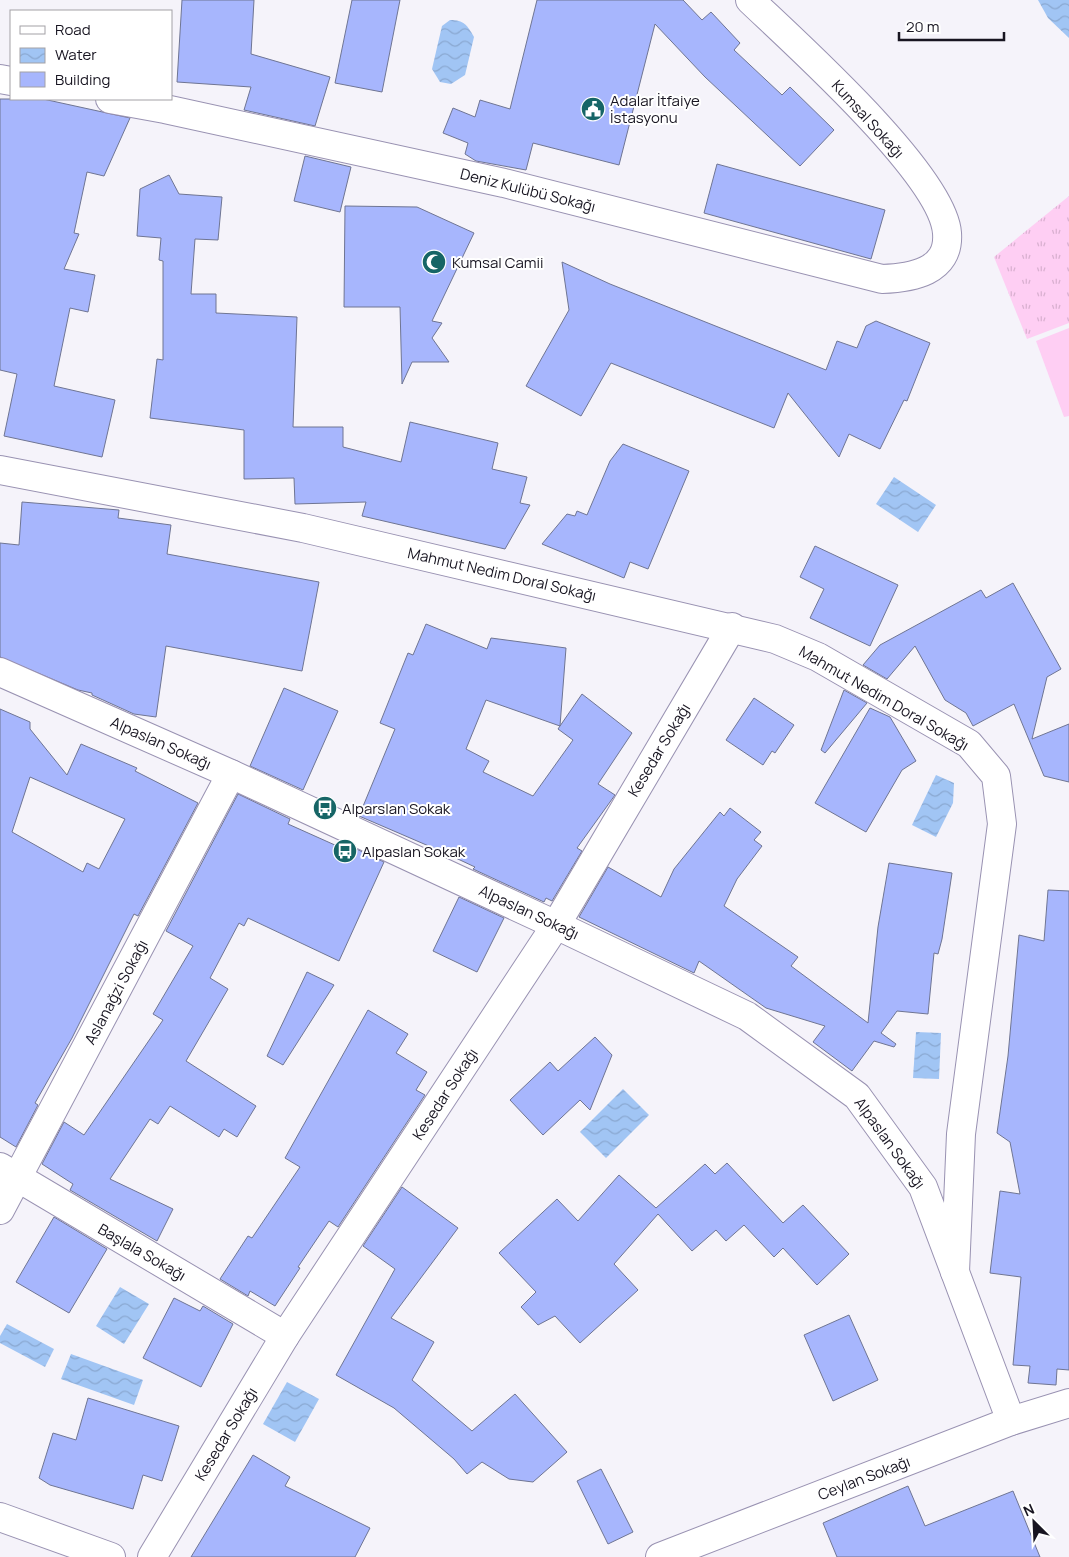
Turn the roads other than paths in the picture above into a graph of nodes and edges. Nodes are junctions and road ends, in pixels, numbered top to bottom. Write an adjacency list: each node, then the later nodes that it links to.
1 (750, 0): 3 (street, Kumsal Sokağı)
2 (116, 100): 3 (street, Deniz Kulübü Sokağı)
3 (939, 260)
4 (0, 470): 5 (street, Mahmut Nedim Doral Sokağı)
5 (732, 627): 8 (street, Kesedar Sokağı); 11 (street, Mahmut Nedim Doral Sokağı)
6 (0, 672): 7 (street, Alpaslan Sokağı)
7 (231, 774): 8 (street, Alpaslan Sokağı); 9 (street, Aslanağzi Sokağı)
8 (556, 925): 11 (street, Alpaslan Sokağı); 12 (street, Kesedar Sokağı)
9 (9, 1173): 10 (street, Aslanağzi Sokağı); 12 (street, Başlala Sokağı)
10 (0, 1210)
11 (955, 1272): 14 (street, Mahmut Nedim Doral Sokağı)
12 (285, 1336): 17 (street, Kesedar Sokağı)
13 (1069, 1403): 14 (street, Ceylan Sokağı)
14 (1011, 1421): 18 (street, Ceylan Sokağı)
15 (0, 1517): 16 (street)
16 (111, 1557)
17 (152, 1557)
18 (660, 1557)

